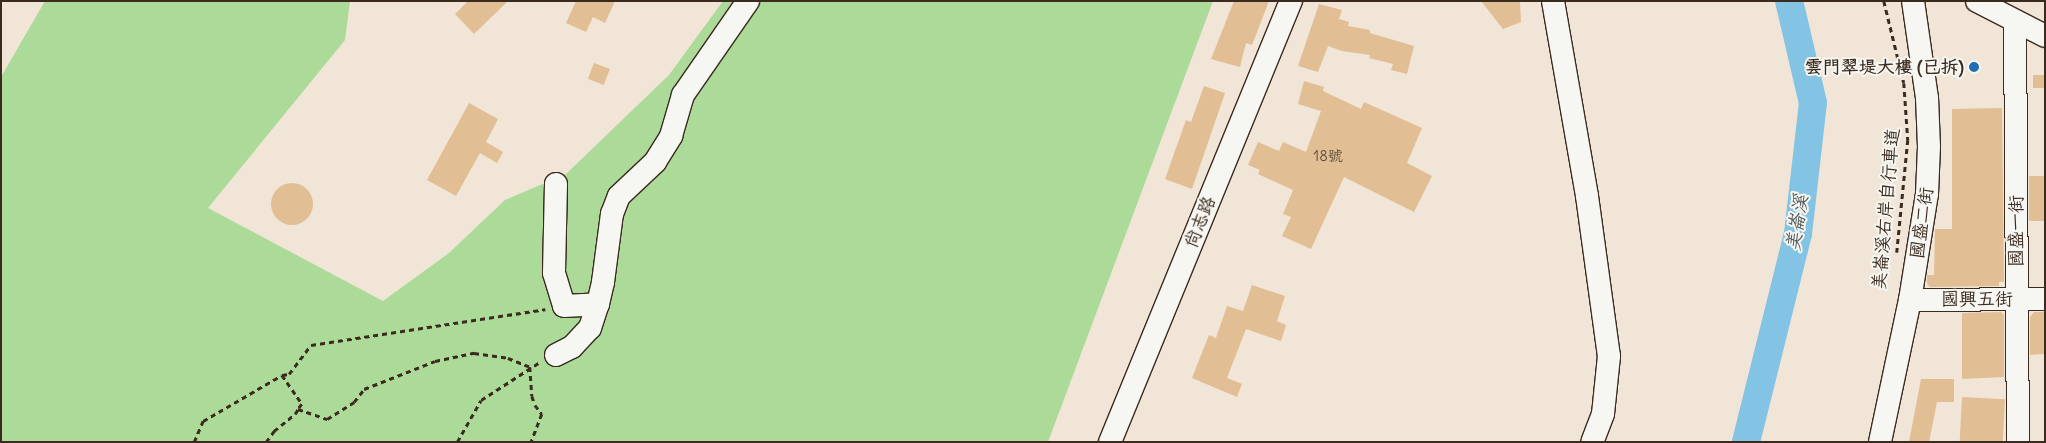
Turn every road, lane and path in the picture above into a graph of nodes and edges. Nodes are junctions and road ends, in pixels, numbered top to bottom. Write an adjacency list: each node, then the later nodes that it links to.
1 (748, 1): 14 (street)
2 (1290, 1): 24 (street, 尚志路)
3 (1552, 1): 25 (street)
4 (1884, 1): 10 (path, 美崙溪右岸自行車道)
5 (1913, 1): 12 (street, 國盛二街)
6 (1977, 1): 7 (street)
7 (2015, 21): 8 (street); 11 (street, 國盛一街)
8 (2045, 36)
9 (556, 184): 15 (street)
10 (1897, 257)
11 (2016, 299): 12 (street, 國興五街); 13 (street, 國興五街); 27 (street, 國盛一街)
12 (1910, 300): 26 (street, 國盛二街)
13 (2045, 300)
14 (598, 304): 15 (street); 16 (street)
15 (564, 306): 18 (path)
16 (556, 355): 17 (path)
17 (530, 367): 19 (path); 22 (path); 23 (path)
18 (282, 375): 19 (path); 20 (path)
19 (298, 409): 21 (path)
20 (194, 442)
21 (266, 442)
22 (457, 442)
23 (531, 442)
24 (1110, 442)
25 (1592, 442)
26 (1880, 442)
27 (2018, 442)

